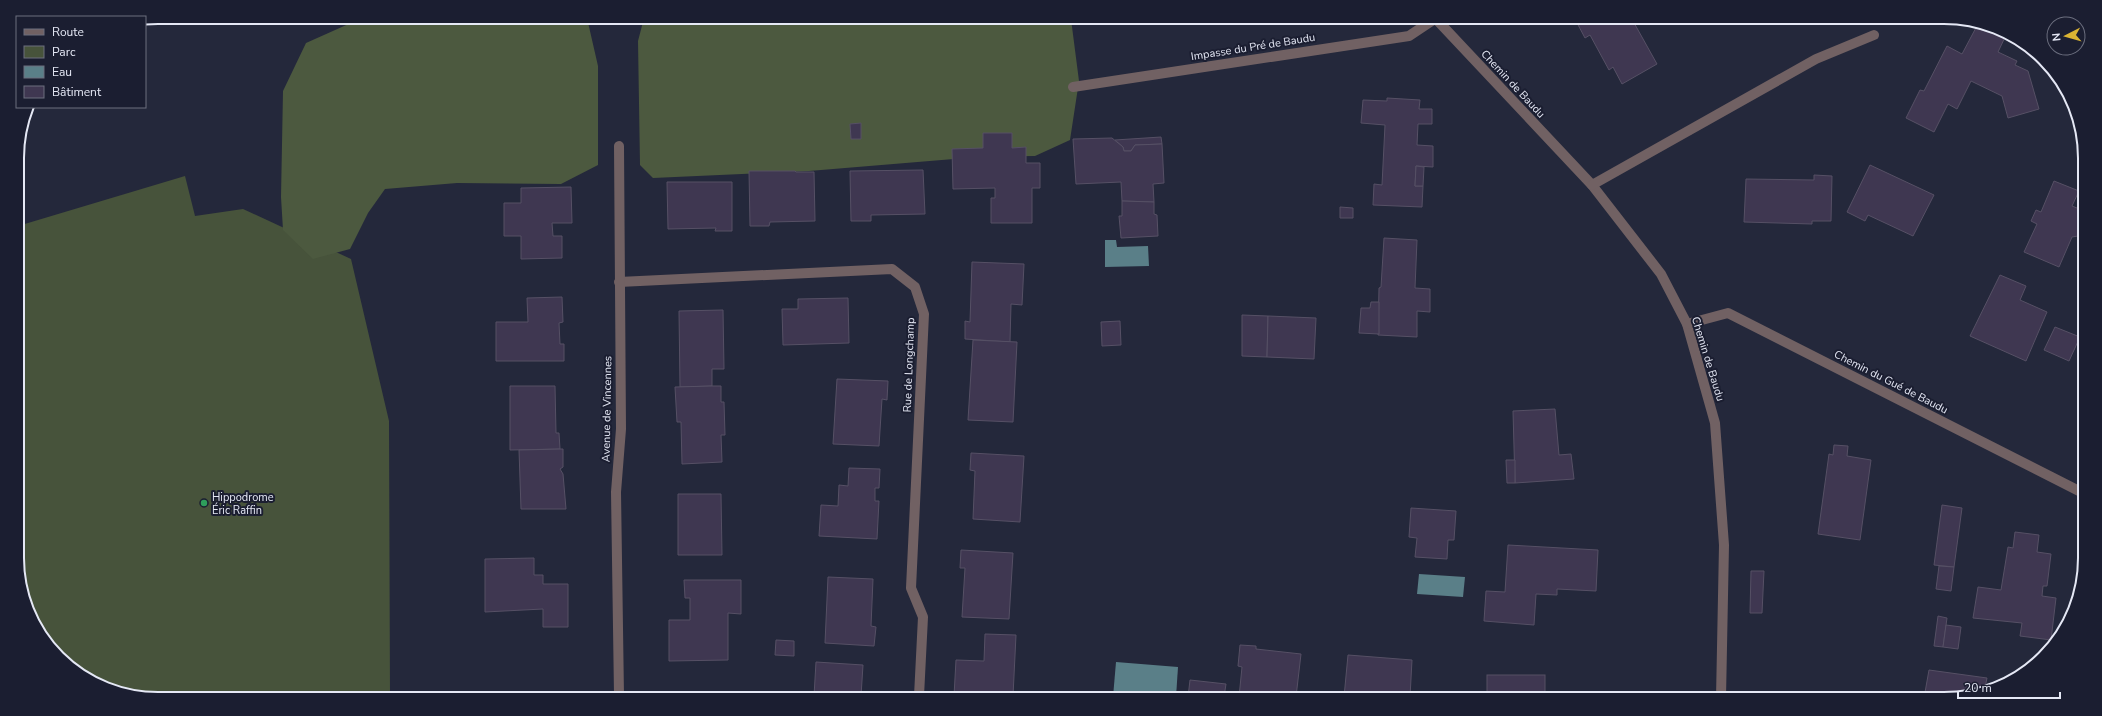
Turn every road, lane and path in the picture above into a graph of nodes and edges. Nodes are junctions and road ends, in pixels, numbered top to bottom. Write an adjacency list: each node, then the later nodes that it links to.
1 (1427, 24): 4 (street, Impasse du Pré de Baudu)
2 (1441, 24): 6 (street, Chemin de Baudu)
3 (1874, 35): 6 (street)
4 (1073, 87)
5 (619, 146): 7 (street, Avenue de Vincennes)
6 (1592, 185): 8 (street, Chemin de Baudu)
7 (619, 282): 10 (street, Avenue de Vincennes); 11 (street, Rue de Longchamp)
8 (1687, 324): 9 (street, Chemin du Gué de Baudu); 12 (street, Chemin de Baudu)
9 (2078, 490)
10 (619, 692)
11 (919, 692)
12 (1721, 692)

